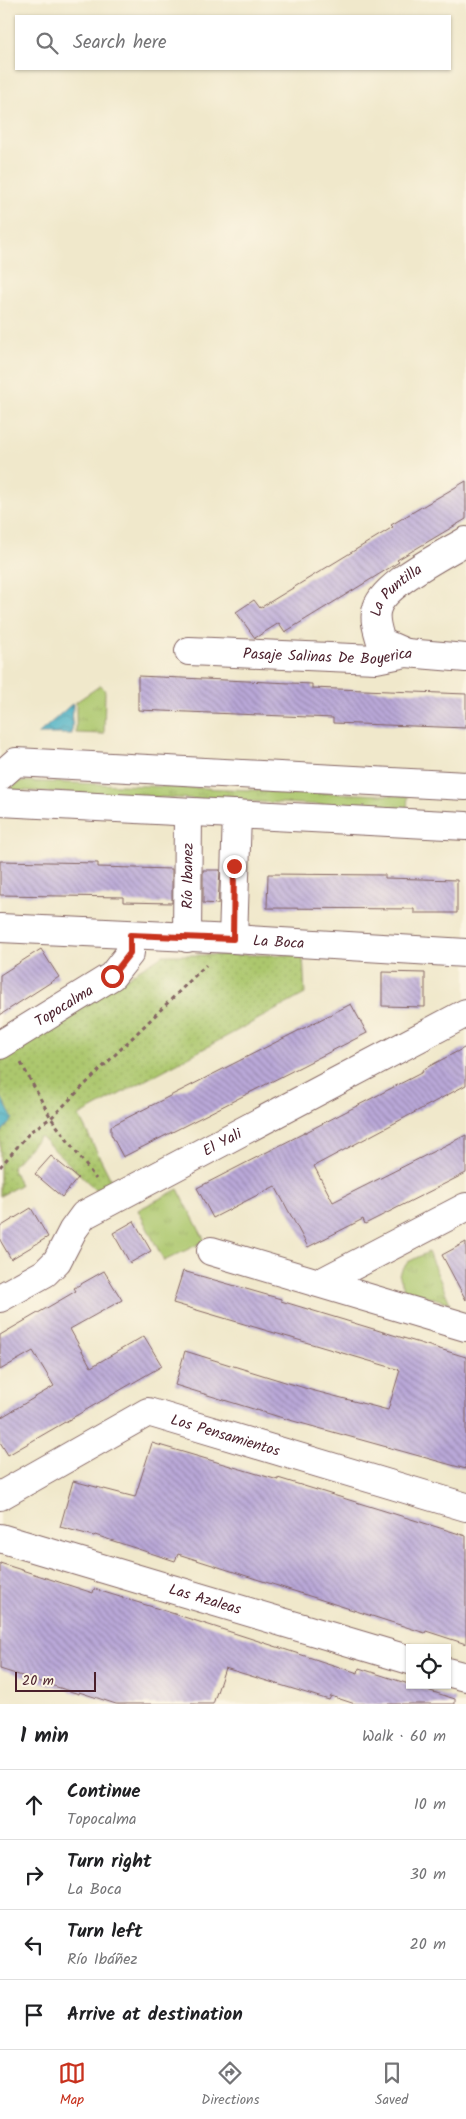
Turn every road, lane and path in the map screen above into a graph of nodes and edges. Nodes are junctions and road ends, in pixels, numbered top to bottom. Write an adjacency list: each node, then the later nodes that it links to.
1 (466, 541): 3 (street, La Puntilla)
2 (188, 651): 3 (street, Pasaje Salinas De Boyerica)
3 (406, 653): 4 (street, Pasaje Salinas De Boyerica)
4 (466, 658)
5 (0, 776): 6 (street)
6 (431, 784): 7 (street); 11 (street)
7 (466, 786)
8 (0, 802): 9 (street)
9 (188, 812): 10 (street); 15 (street, Río Ibanez)
10 (237, 814): 11 (street); 16 (street)
11 (428, 824): 12 (street)
12 (466, 826)
13 (0, 928): 14 (street, La Boca)
14 (130, 935): 15 (street, La Boca); 19 (street, Topocalma)
15 (187, 938): 16 (street, La Boca)
16 (233, 939): 17 (street, La Boca); 20 (path)
17 (466, 953)
18 (466, 1013): 22 (street, El Yali)
19 (4, 1042): 20 (path)
20 (51, 1118): 21 (path); 22 (path)
21 (0, 1167)
22 (111, 1200): 26 (street, El Yali)
23 (466, 1207): 25 (street)
24 (211, 1251): 25 (street)
25 (320, 1283): 27 (street)
26 (0, 1298)
27 (466, 1327)
28 (0, 1496): 29 (street, Los Pensamientos)
29 (466, 1507)
30 (0, 1538): 31 (street, Las Azaleas)
31 (406, 1659)
32 (451, 1673): 33 (street)
33 (466, 1677)

